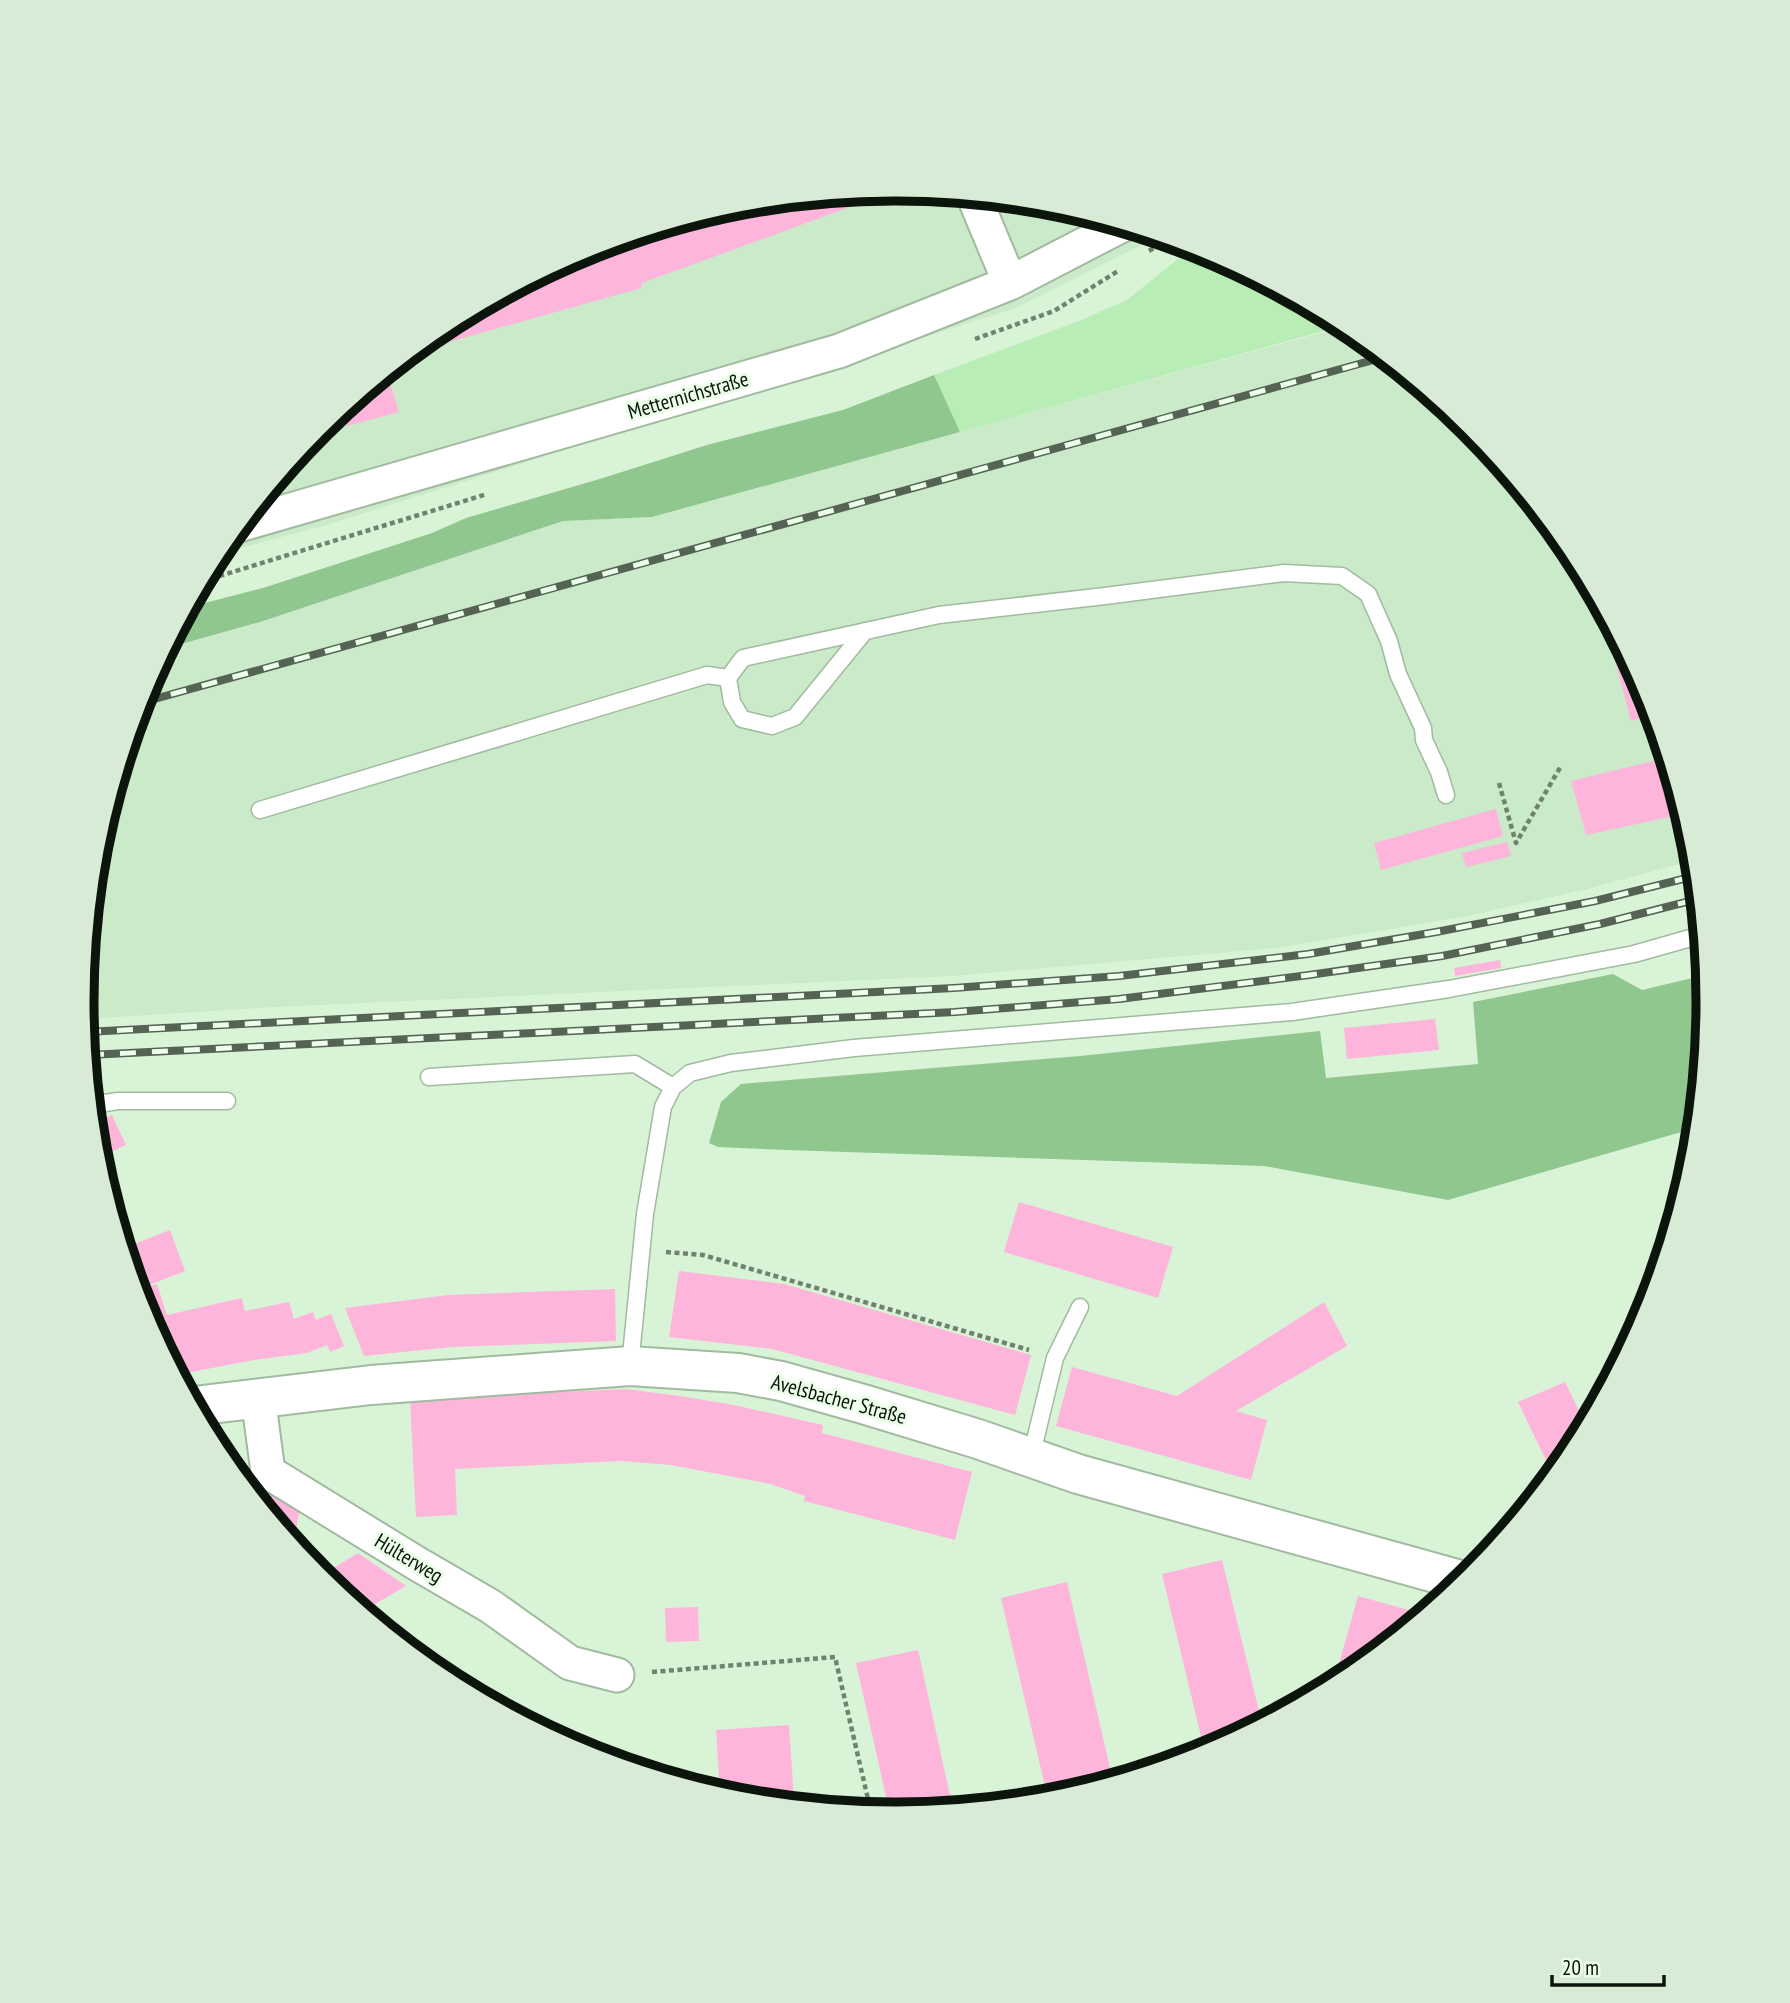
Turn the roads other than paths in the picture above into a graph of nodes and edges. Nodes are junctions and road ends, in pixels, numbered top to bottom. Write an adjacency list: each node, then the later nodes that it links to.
1 (978, 206): 3 (street)
2 (1111, 231): 3 (street, Metternichstraße)
3 (1010, 283): 4 (street, Metternichstraße)
4 (272, 503)
5 (865, 631): 6 (lane); 6 (lane); 7 (lane)
6 (728, 678): 8 (lane)
7 (1446, 794)
8 (260, 810)
9 (1693, 938): 11 (lane)
10 (429, 1077): 11 (lane)
11 (673, 1087): 15 (lane)
12 (227, 1101): 13 (lane)
13 (101, 1104)
14 (1080, 1307): 18 (lane)
15 (630, 1366): 16 (main road, Avelsbacher Straße); 18 (main road, Avelsbacher Straße)
16 (258, 1398): 17 (main road, Avelsbacher Straße); 20 (street, Hülterweg)
17 (204, 1405)
18 (1031, 1457): 19 (main road, Avelsbacher Straße)
19 (1451, 1577)
20 (617, 1675)

